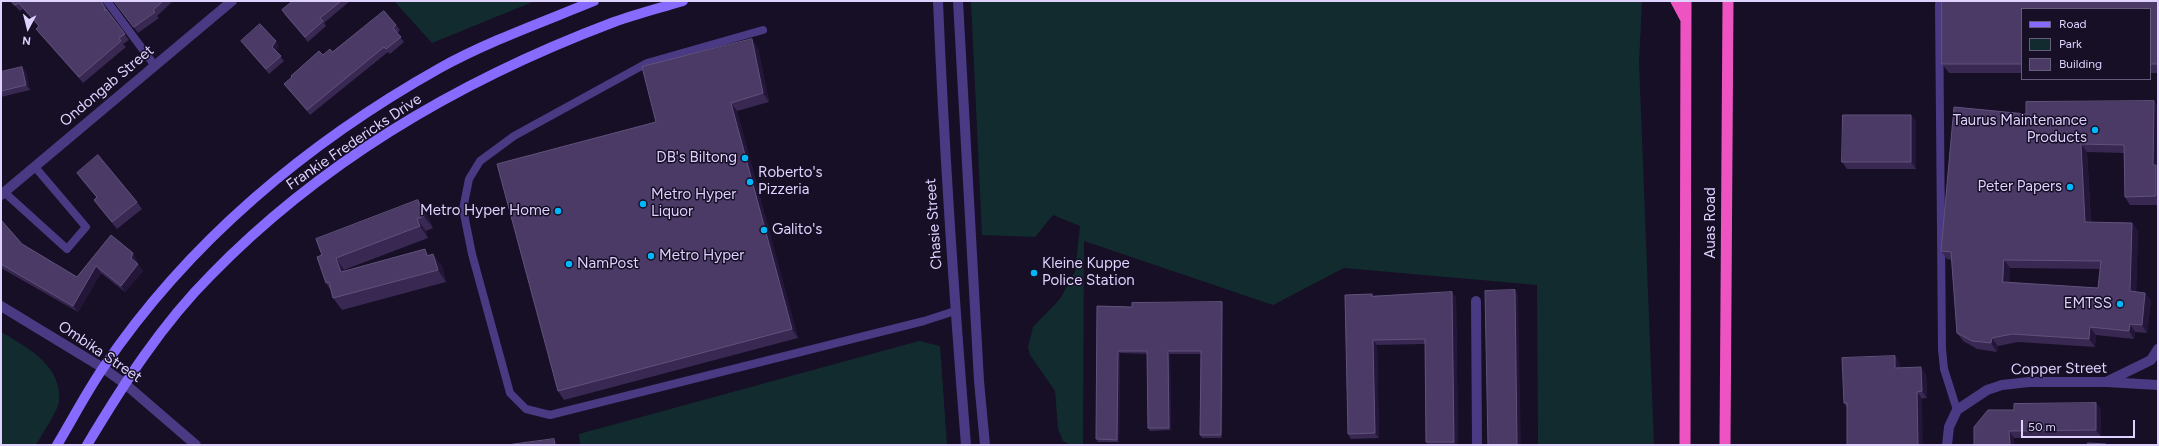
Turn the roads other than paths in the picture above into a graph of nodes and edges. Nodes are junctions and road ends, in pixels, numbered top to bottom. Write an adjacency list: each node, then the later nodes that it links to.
1 (107, 1): 15 (lane)
2 (232, 1): 15 (street, Ondongab Street)
3 (594, 1): 22 (main road, Frankie Fredericks Drive)
4 (683, 1): 24 (main road, Frankie Fredericks Drive)
5 (938, 1): 20 (street, Chasie Street)
6 (958, 1): 31 (street)
7 (1676, 1): 13 (highway)
8 (1686, 1): 13 (highway, Auas Road)
9 (1728, 1): 12 (highway, Auas Road)
10 (1735, 1): 12 (highway)
11 (1939, 4): 26 (lane)
12 (1728, 15): 34 (highway, Auas Road)
13 (1686, 20): 33 (highway, Auas Road)
14 (763, 30): 20 (lane)
15 (155, 66): 16 (street, Ondongab Street)
16 (34, 167): 17 (street, Ondongab Street); 17 (lane)
17 (2, 193)
18 (1476, 301): 32 (street)
19 (1, 306): 22 (street, Ombika Street)
20 (955, 311): 30 (street, Chasie Street)
21 (2158, 349): 23 (street)
22 (103, 368): 24 (street, Ombika Street); 27 (main road, Frankie Fredericks Drive)
23 (2106, 382): 25 (street, Copper Street); 26 (street, Copper Street)
24 (124, 383): 28 (main road, Frankie Fredericks Drive); 29 (street, Ombika Street)
25 (2158, 386)
26 (1957, 410): 35 (street)
27 (57, 445)
28 (87, 445)
29 (196, 445)
30 (966, 445)
31 (985, 445)
32 (1477, 445)
33 (1686, 445)
34 (1725, 445)
35 (1947, 445)

